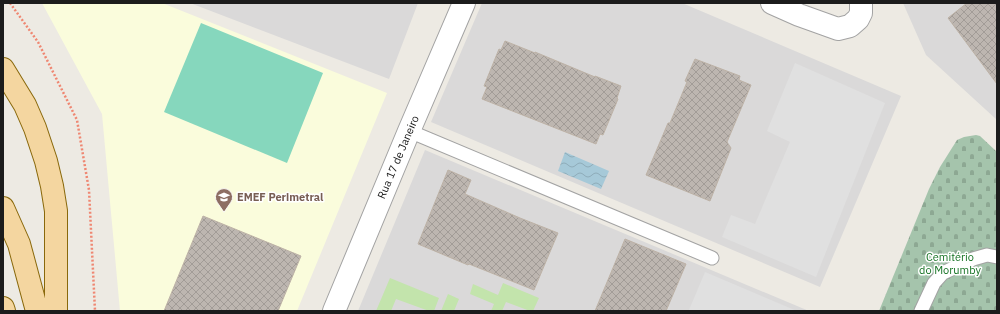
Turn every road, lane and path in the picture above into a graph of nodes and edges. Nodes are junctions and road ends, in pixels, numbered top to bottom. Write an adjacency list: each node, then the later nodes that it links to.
1 (464, 3): 5 (street, Rua 17 de Janeiro)
2 (772, 3): 3 (street)
3 (861, 3)
4 (3, 69): 12 (main road)
5 (409, 131): 8 (lane); 13 (street, Rua 17 de Janeiro)
6 (3, 208): 11 (main road)
7 (997, 257): 14 (lane)
8 (712, 258)
9 (3, 308): 10 (main road)
10 (4, 311)
11 (37, 311)
12 (56, 311)
13 (334, 311)
14 (921, 311)

